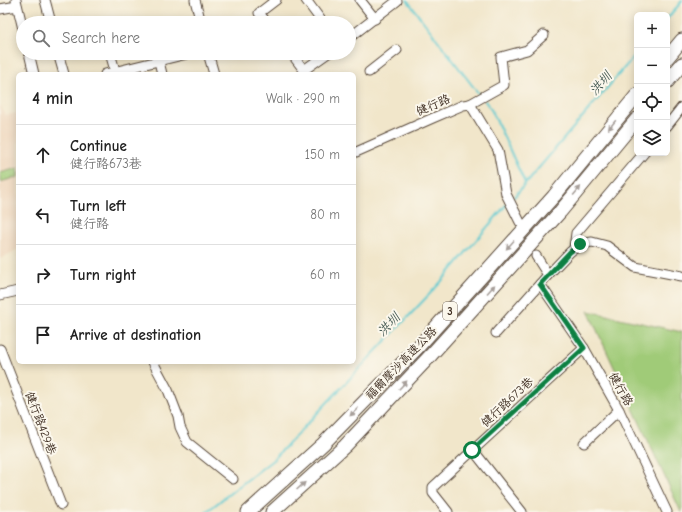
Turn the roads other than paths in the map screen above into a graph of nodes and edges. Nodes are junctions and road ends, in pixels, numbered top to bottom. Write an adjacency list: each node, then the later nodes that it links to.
1 (45, 0): 10 (street)
2 (195, 0): 11 (street)
3 (276, 0): 12 (street)
4 (306, 0): 13 (street)
5 (360, 0): 14 (street)
6 (397, 1): 14 (street)
7 (17, 3): 8 (street); 9 (street)
8 (0, 9)
9 (20, 16)
10 (49, 16)
11 (199, 16)
12 (261, 16)
13 (318, 16)
14 (375, 19): 15 (street)
15 (356, 33)
16 (544, 35): 38 (street)
17 (682, 40): 19 (highway)
18 (397, 50): 35 (street)
19 (670, 54)
20 (31, 60): 29 (street)
21 (60, 60): 30 (street)
22 (112, 60): 31 (street)
23 (150, 60): 32 (street)
24 (159, 60): 33 (street)
25 (210, 60): 34 (street)
26 (296, 60): 27 (street)
27 (318, 60)
28 (682, 64): 36 (highway)
29 (34, 72)
30 (63, 72)
31 (115, 72)
32 (118, 72)
33 (162, 72)
34 (213, 72)
35 (369, 72)
36 (670, 78)
37 (634, 99): 61 (highway, 福爾摩沙高速公路 / 3, one-way to 61)
38 (470, 104): 42 (street, 健行路); 44 (street, 健行路)
39 (682, 107): 41 (street)
40 (636, 120): 62 (highway, 福爾摩沙高速公路 / 3, one-way to 40)
41 (670, 122)
42 (356, 152)
43 (641, 156): 45 (street)
44 (520, 222)
45 (574, 249): 47 (street); 48 (street)
46 (536, 256): 47 (street)
47 (548, 275): 49 (street)
48 (682, 276)
49 (540, 284): 52 (street); 53 (street, 健行路)
50 (16, 291): 51 (street)
51 (0, 295)
52 (496, 333)
53 (584, 348): 56 (street, 健行路); 58 (street, 健行路673巷)
54 (0, 349): 60 (street, 健行路429巷)
55 (153, 364): 59 (street)
56 (619, 410): 57 (street); 65 (street, 健行路)
57 (584, 443)
58 (472, 450): 63 (street, 健行路673巷); 64 (street)
59 (233, 478)
60 (60, 505)
61 (248, 512)
62 (272, 512)
63 (448, 512)
64 (522, 512)
65 (667, 512)

